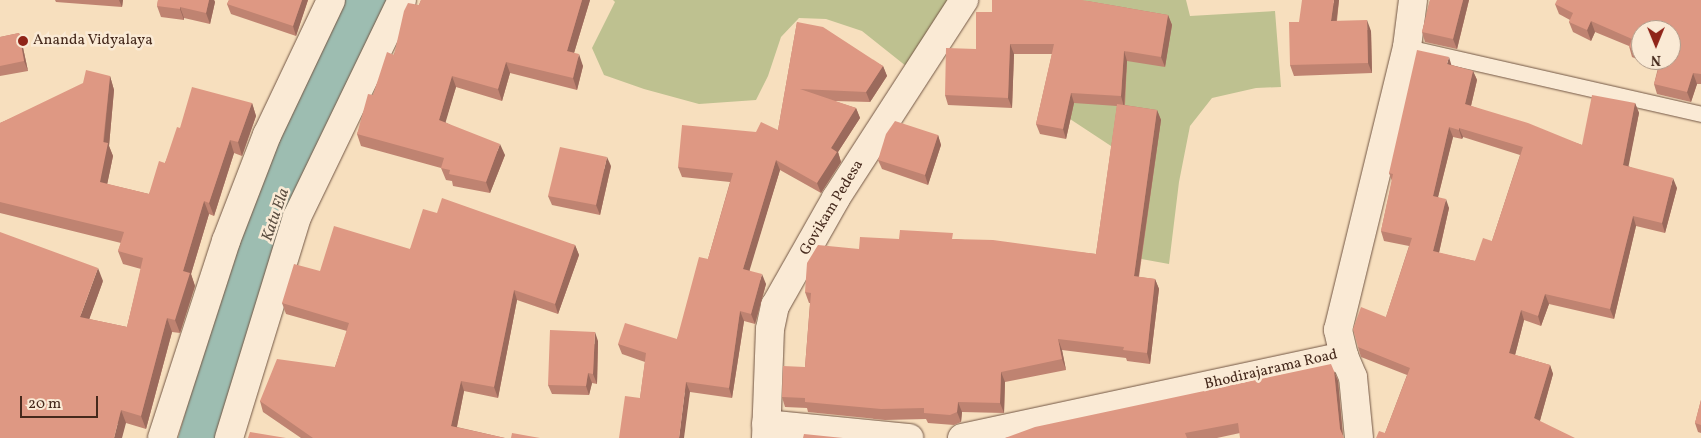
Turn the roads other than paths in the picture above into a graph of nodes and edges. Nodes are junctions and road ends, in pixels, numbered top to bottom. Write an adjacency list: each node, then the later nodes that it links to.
1 (330, 0): 9 (street)
2 (402, 0): 10 (street)
3 (964, 0): 8 (street, Govikam Pedesa)
4 (1413, 0): 5 (street, Bhodirajarama Road)
5 (1407, 47): 6 (lane); 7 (street, Bhodirajarama Road)
6 (1701, 114)
7 (1344, 356): 12 (street, Bhodirajarama Road); 13 (street)
8 (766, 431): 11 (street)
9 (162, 438)
10 (229, 438)
11 (909, 438)
12 (962, 438)
13 (1359, 438)

